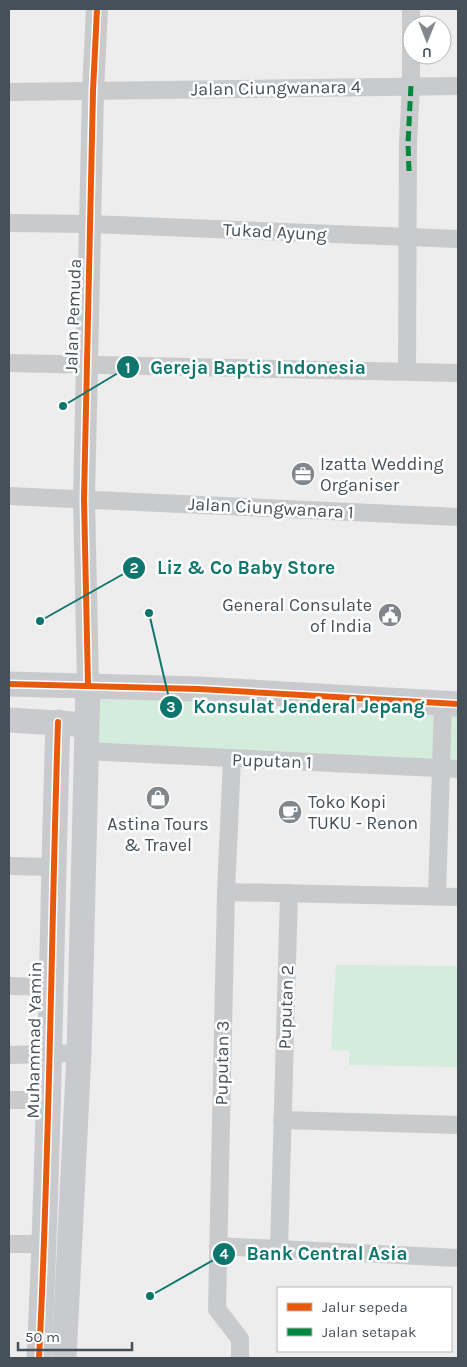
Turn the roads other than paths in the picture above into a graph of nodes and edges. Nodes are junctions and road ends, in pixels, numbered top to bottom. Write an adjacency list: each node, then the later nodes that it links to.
1 (97, 9): 6 (street, Jalan Pemuda)
2 (411, 9): 3 (street)
3 (411, 85): 4 (street, Jalan Ciungwanara 4); 6 (street, Jalan Ciungwanara 4); 9 (street)
4 (458, 86)
5 (9, 92): 6 (street, Jalan Ciungwanara 4)
6 (93, 92): 8 (street, Jalan Pemuda)
7 (9, 223): 8 (street, Tukad Ayung)
8 (91, 224): 9 (street, Tukad Ayung); 12 (street, Jalan Pemuda)
9 (409, 238): 10 (street, Tukad Ayung); 13 (street)
10 (458, 239)
11 (9, 363): 12 (street)
12 (86, 364): 13 (street); 16 (street, Jalan Pemuda)
13 (408, 371): 14 (street)
14 (458, 373)
15 (9, 496): 16 (street, Jalan Ciungwanara 1)
16 (84, 499): 17 (street, Jalan Ciungwanara 1); 19 (street, Jalan Pemuda)
17 (458, 516)
18 (9, 684): 19 (main road)
19 (88, 685): 20 (main road); 23 (main road)
20 (451, 703): 26 (street)
21 (9, 720): 22 (main road)
22 (58, 722): 23 (main road); 29 (main road, Muhammad Yamin)
23 (86, 724): 24 (main road)
24 (85, 751): 25 (street, Puputan 1); 36 (main road)
25 (232, 759): 26 (street, Puputan 1); 30 (street, Puputan 3)
26 (440, 768): 27 (street, Puputan 1); 32 (street)
27 (458, 769)
28 (9, 866): 29 (street)
29 (53, 867): 35 (main road, Muhammad Yamin)
30 (226, 892): 31 (street); 45 (street, Puputan 3)
31 (289, 893): 32 (street); 41 (street, Puputan 2)
32 (437, 896): 33 (street)
33 (458, 897)
34 (9, 986): 35 (street)
35 (50, 987): 37 (main road, Muhammad Yamin)
36 (79, 1052): 37 (street); 49 (main road)
37 (48, 1055): 38 (street); 40 (main road, Muhammad Yamin)
38 (9, 1056)
39 (9, 1100): 40 (street)
40 (48, 1100): 44 (main road, Muhammad Yamin)
41 (282, 1120): 42 (street); 46 (street, Puputan 2)
42 (458, 1125)
43 (9, 1244): 44 (street)
44 (45, 1244): 48 (main road, Muhammad Yamin)
45 (218, 1246): 46 (street); 50 (street, Puputan 3)
46 (279, 1249): 47 (street)
47 (458, 1258)
48 (39, 1358)
49 (64, 1358)
50 (240, 1358)

